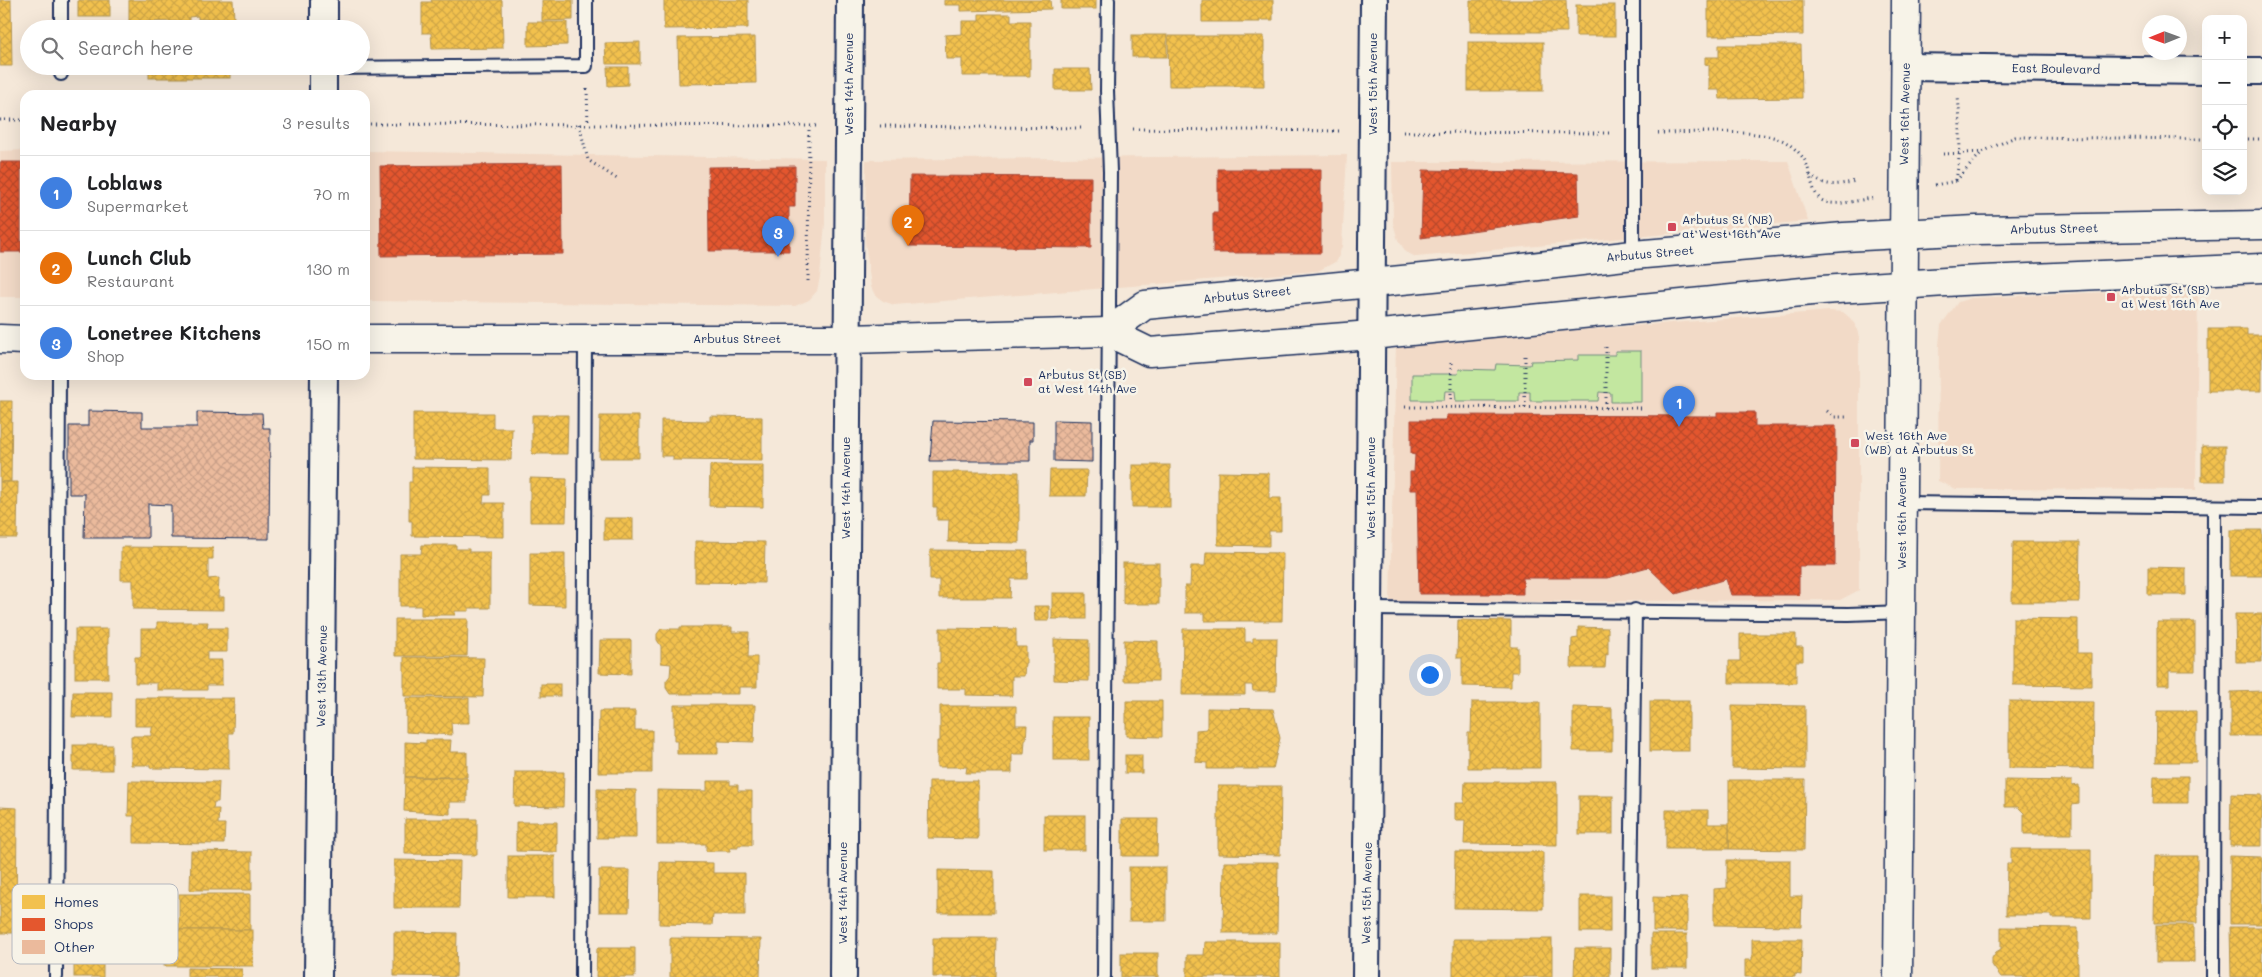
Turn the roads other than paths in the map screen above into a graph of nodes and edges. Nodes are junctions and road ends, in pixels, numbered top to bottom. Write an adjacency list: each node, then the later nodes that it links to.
1 (61, 0): 9 (lane)
2 (324, 0): 10 (street)
3 (586, 0): 11 (lane)
4 (850, 0): 29 (street, West 14th Avenue)
5 (1108, 0): 24 (lane)
6 (1374, 0): 22 (street, West 15th Avenue)
7 (1633, 0): 20 (lane)
8 (1906, 0): 12 (main road, West 16th Avenue)
9 (61, 20)
10 (324, 20)
11 (370, 67)
12 (1906, 68): 13 (street, East Boulevard); 19 (main road, West 16th Avenue)
13 (2202, 71)
14 (2247, 71): 15 (street)
15 (2262, 71)
16 (323, 75): 17 (street)
17 (323, 90)
18 (2262, 225): 19 (main road, Arbutus Street)
19 (1904, 234): 20 (main road, Arbutus Street); 23 (main road, West 16th Avenue)
20 (1633, 255): 22 (main road, Arbutus Street)
21 (2262, 268): 23 (main road, Arbutus Street)
22 (1373, 283): 24 (main road, Arbutus Street); 25 (street, West 15th Avenue)
23 (1904, 285): 25 (main road, Arbutus Street); 33 (main road, West 16th Avenue)
24 (1108, 332): 25 (main road, Arbutus Street); 29 (main road, Arbutus Street); 45 (lane)
25 (1371, 335): 36 (street, West 15th Avenue)
26 (0, 339): 30 (main road)
27 (370, 339): 28 (main road, Arbutus Street)
28 (585, 339): 29 (main road, Arbutus Street); 43 (lane)
29 (848, 339): 44 (street, West 14th Avenue)
30 (20, 340)
31 (59, 380): 39 (lane)
32 (324, 380): 42 (street, West 13th Avenue)
33 (1902, 503): 34 (lane); 38 (main road, West 16th Avenue)
34 (2214, 507): 35 (lane); 49 (lane)
35 (2262, 507)
36 (1370, 609): 37 (lane); 46 (street, West 15th Avenue)
37 (1635, 610): 38 (lane); 47 (lane)
38 (1902, 612): 48 (main road, West 16th Avenue)
39 (56, 884)
40 (56, 964): 41 (lane)
41 (56, 977)
42 (318, 977)
43 (582, 977)
44 (843, 977)
45 (1104, 977)
46 (1366, 977)
47 (1630, 977)
48 (1898, 977)
49 (2213, 977)

